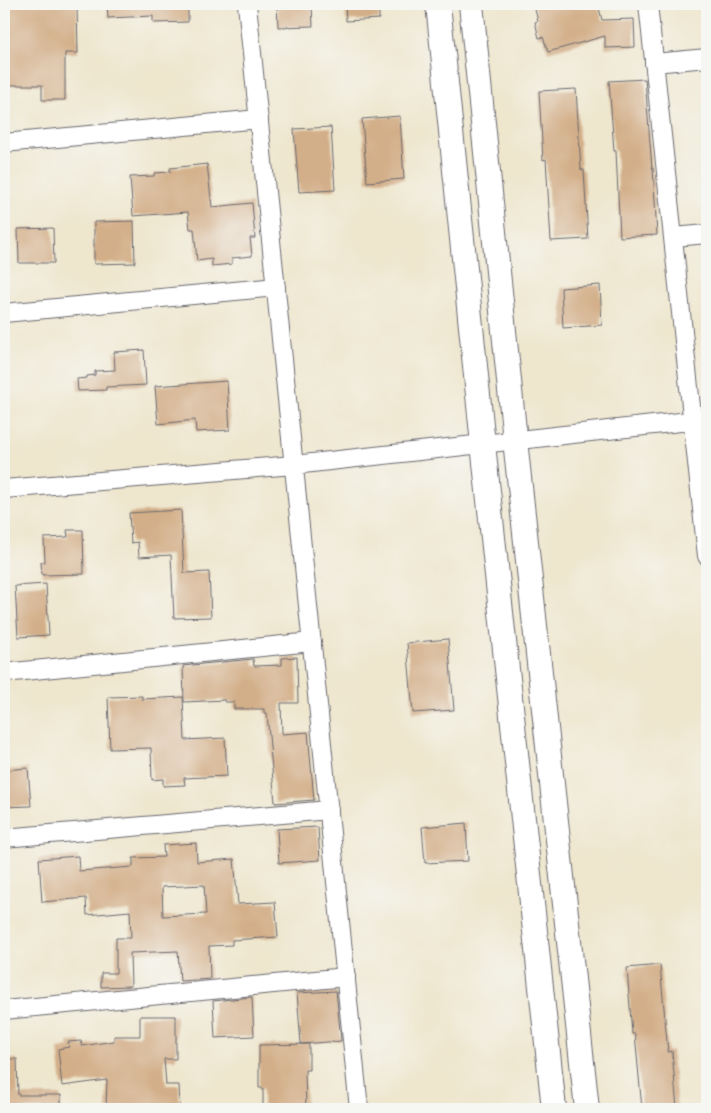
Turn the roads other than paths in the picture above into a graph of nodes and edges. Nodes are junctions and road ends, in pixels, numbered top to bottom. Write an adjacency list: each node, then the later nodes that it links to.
1 (247, 4): 7 (street)
2 (438, 4): 15 (main road)
3 (471, 4): 14 (main road)
4 (648, 4): 6 (street)
5 (707, 58): 6 (street)
6 (654, 63): 10 (street)
7 (259, 119): 8 (street); 11 (street)
8 (4, 143)
9 (707, 234): 10 (street)
10 (674, 237): 13 (street)
11 (276, 287): 12 (street); 16 (street)
12 (4, 313)
13 (701, 420): 14 (street); 18 (street)
14 (515, 440): 15 (street); 27 (main road)
15 (483, 444): 16 (street); 26 (main road)
16 (294, 465): 17 (street); 19 (street)
17 (4, 489)
18 (707, 556)
19 (312, 642): 20 (street); 21 (street)
20 (4, 673)
21 (329, 810): 22 (street); 23 (street)
22 (4, 838)
23 (346, 977): 24 (street); 25 (street)
24 (4, 1010)
25 (359, 1109)
26 (554, 1109)
27 (587, 1109)

